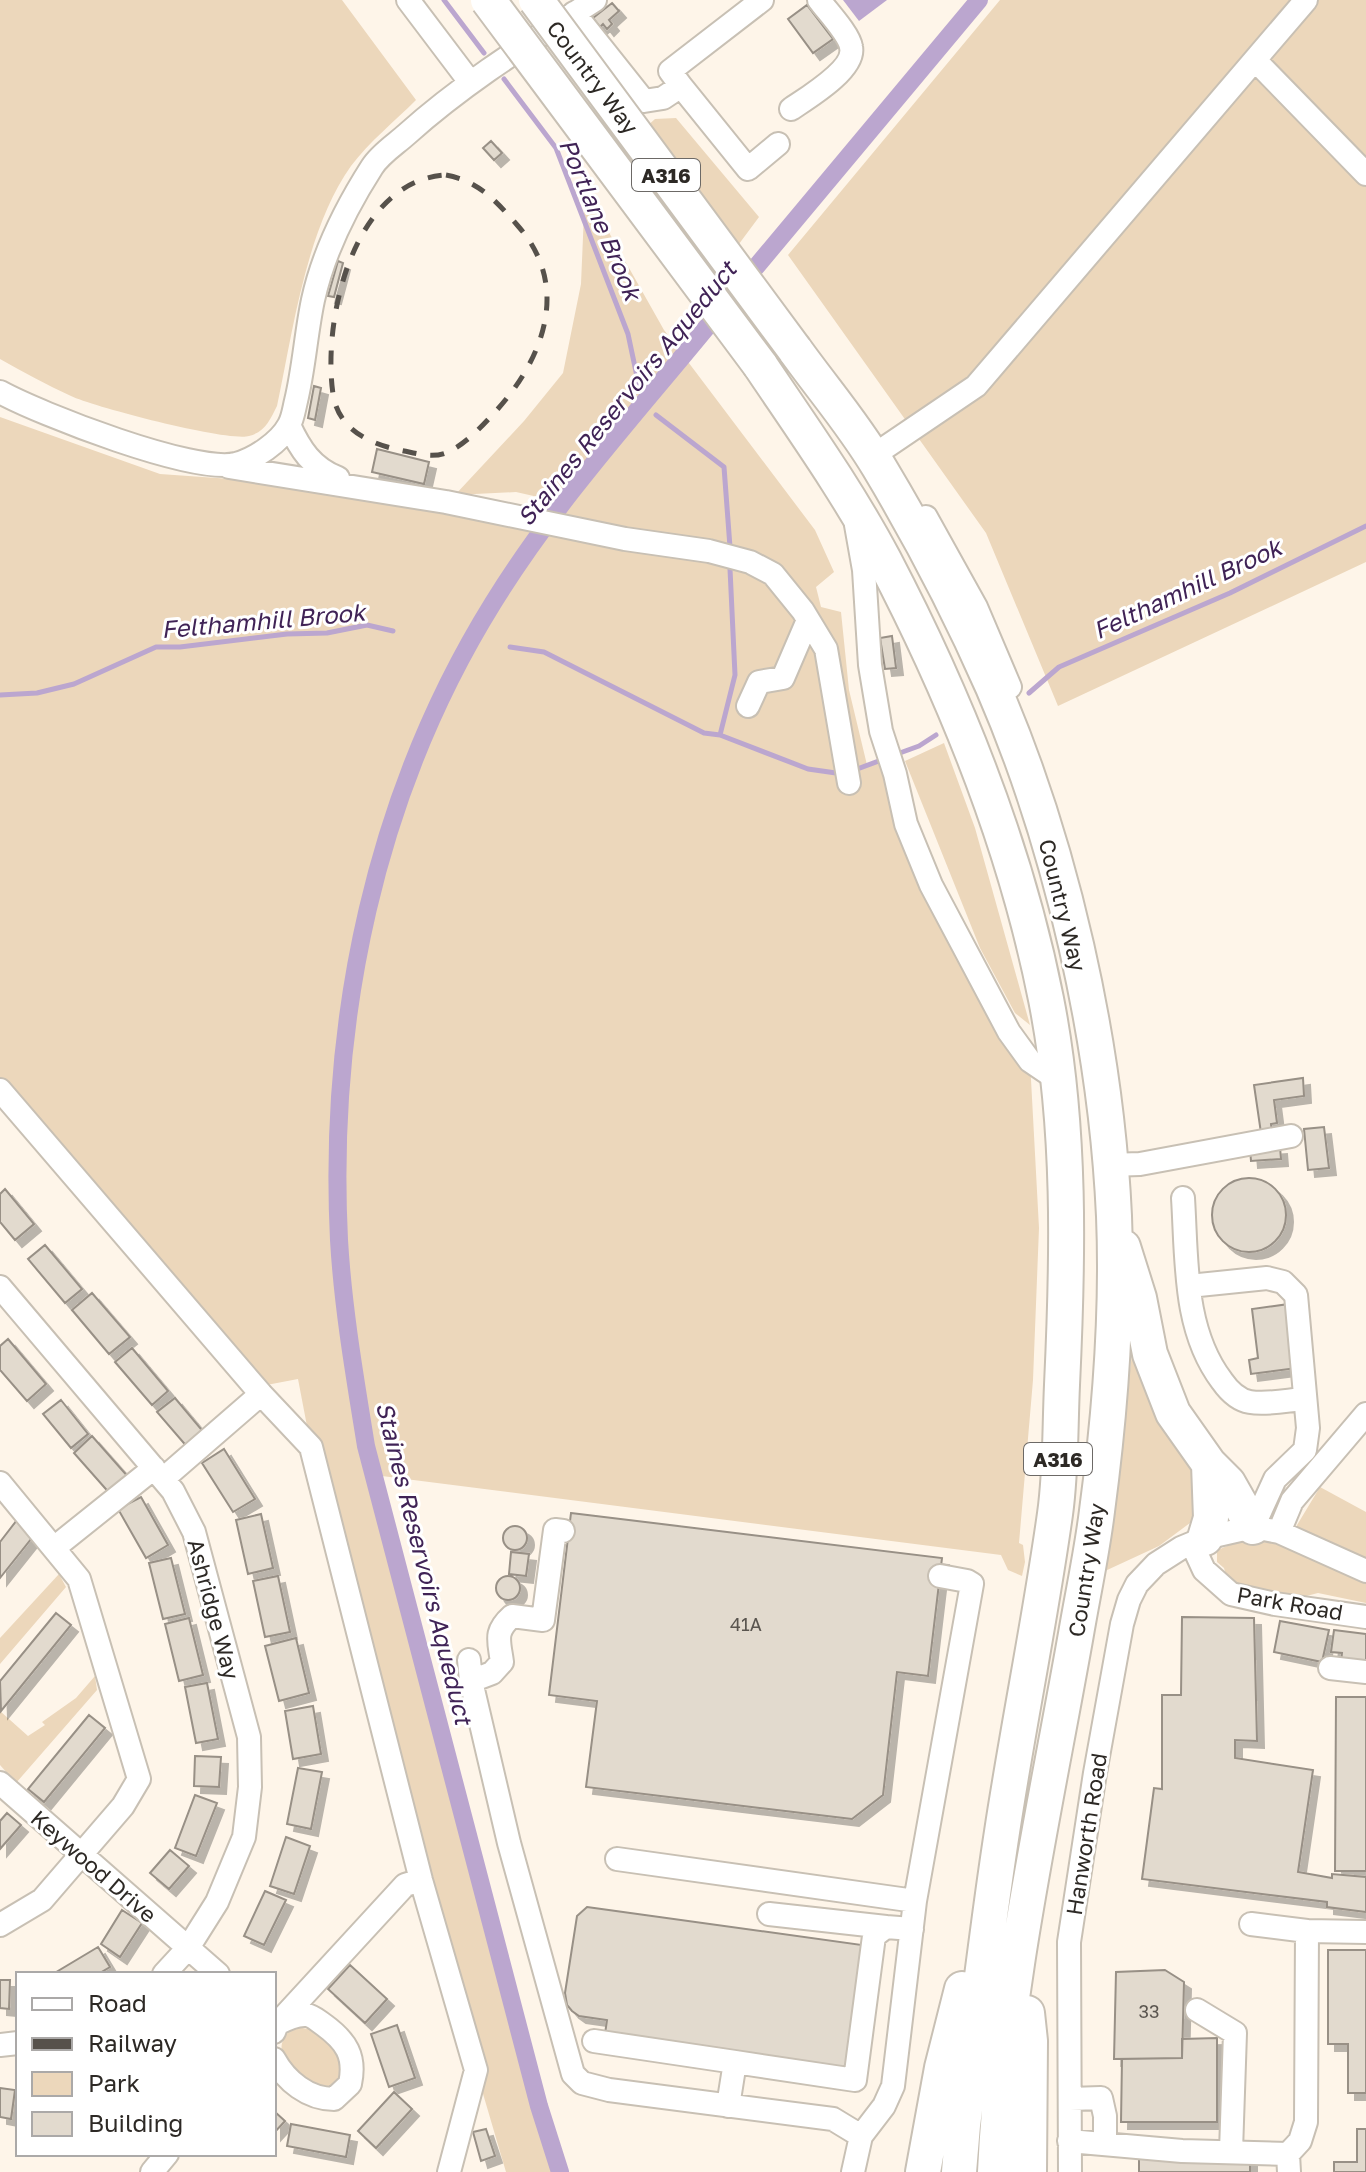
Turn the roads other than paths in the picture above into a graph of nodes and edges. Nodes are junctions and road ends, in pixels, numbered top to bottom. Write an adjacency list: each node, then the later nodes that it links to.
1 (408, 0): 10 (street)
2 (488, 0): 21 (highway, Country Way / A316, bridge)
3 (536, 0): 16 (highway, Country Way / A316, bridge)
4 (595, 0): 8 (street)
5 (762, 0): 11 (street)
6 (819, 0): 12 (street)
7 (1306, 0): 9 (street)
8 (574, 13): 10 (street); 11 (street)
9 (1255, 60): 14 (street); 18 (street)
10 (470, 82): 17 (street)
11 (681, 86): 13 (street)
12 (791, 109)
13 (778, 144)
14 (1366, 174)
15 (0, 392): 19 (street)
16 (845, 419): 18 (street); 24 (highway, Country Way / A316)
17 (289, 425): 19 (street); 20 (street)
18 (883, 449): 24 (street)
19 (215, 464): 20 (street)
20 (365, 489): 22 (street)
21 (854, 508): 26 (highway, Country Way / A316); 26 (street)
22 (808, 620): 23 (street); 25 (street)
23 (748, 706)
24 (1014, 742): 29 (highway, Country Way / A316)
25 (847, 772)
26 (1058, 1080): 51 (highway, Country Way / A316)
27 (0, 1090): 34 (street)
28 (1291, 1136): 29 (street)
29 (1109, 1165): 31 (highway, Country Way / A316)
30 (1183, 1198): 32 (street)
31 (1114, 1216): 38 (highway); 64 (highway, Country Way / A316)
32 (1189, 1286): 35 (street); 35 (street)
33 (0, 1287): 37 (street, Ashridge Way)
34 (261, 1394): 37 (street); 54 (street)
35 (1305, 1399): 39 (street)
36 (1366, 1414): 41 (street)
37 (158, 1473): 44 (street); 63 (street, Ashridge Way)
38 (1219, 1474): 39 (street); 41 (highway); 43 (highway)
39 (1275, 1479): 41 (street)
40 (0, 1483): 44 (street)
41 (1266, 1530): 43 (street); 45 (street)
42 (563, 1531): 74 (street)
43 (1199, 1541): 47 (street, Park Road); 73 (street, Hanworth Road)
44 (54, 1548): 52 (street)
45 (1366, 1571)
46 (940, 1576): 55 (street)
47 (1366, 1617)
48 (1330, 1668): 49 (street)
49 (1366, 1672)
50 (0, 1783): 52 (street, Keywood Drive)
51 (1001, 1834): 83 (highway, A316); 85 (highway, A316)
52 (82, 1855): 58 (street); 63 (street, Keywood Drive)
53 (617, 1859): 55 (street)
54 (421, 1880): 68 (street); 81 (street)
55 (915, 1901): 60 (street)
56 (769, 1914): 59 (street)
57 (1251, 1924): 61 (street)
58 (0, 1925)
59 (886, 1927): 60 (street); 72 (street)
60 (912, 1929): 75 (street)
61 (1307, 1931): 62 (street); 80 (street)
62 (1366, 1932)
63 (188, 1948): 65 (street, Ashridge Way); 66 (street, Keywood Drive)
64 (1021, 1949): 86 (highway, A316); 87 (highway, A316)
65 (166, 1972)
66 (216, 1972)
67 (1197, 2010): 78 (street)
68 (276, 2025)
69 (276, 2025): 71 (street)
70 (594, 2041): 72 (street)
71 (276, 2062)
72 (735, 2062): 74 (street)
73 (1070, 2099): 76 (street, Hanworth Road); 77 (street)
74 (728, 2106): 75 (street)
75 (861, 2136): 82 (street)
76 (1069, 2141): 77 (street); 88 (street, Hanworth Road)
77 (1105, 2144): 78 (street)
78 (1231, 2151): 80 (street)
79 (165, 2156): 84 (street)
80 (1288, 2163)
81 (450, 2170)
82 (854, 2170)
83 (922, 2171)
84 (152, 2172)
85 (959, 2172)
86 (995, 2172)
87 (1029, 2172)
88 (1070, 2172)

